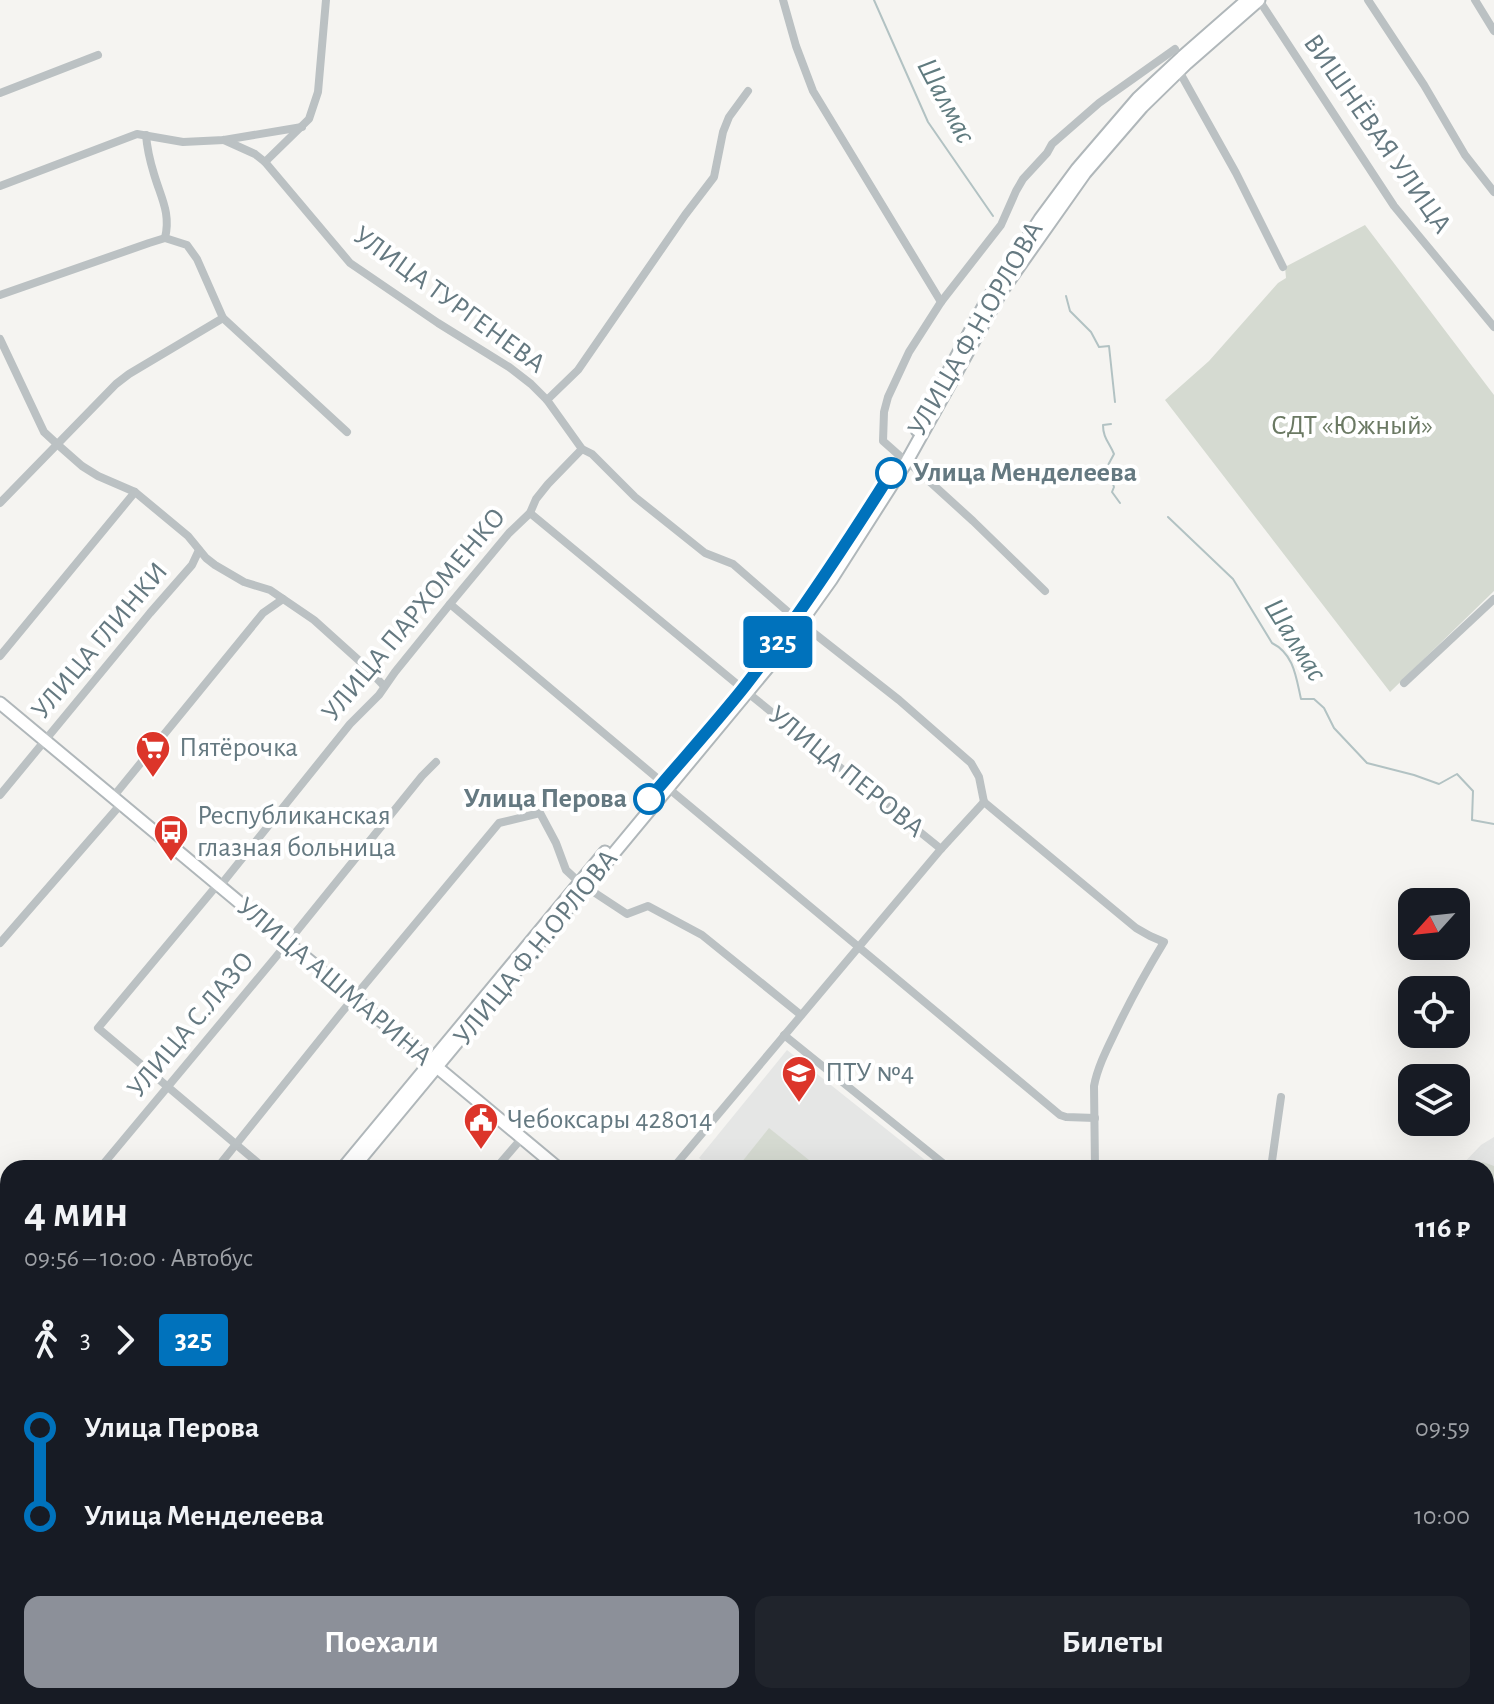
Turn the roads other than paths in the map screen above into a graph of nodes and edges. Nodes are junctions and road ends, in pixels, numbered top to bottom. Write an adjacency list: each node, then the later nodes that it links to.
1 (326, 0): 12 (street)
2 (783, 0): 21 (street)
3 (1247, 0): 9 (street, УЛИЦА Ф.Н.ОРЛОВА)
4 (1259, 0): 9 (street, УЛИЦА Ф.Н.ОРЛОВА); 23 (street, ВИШНЁВАЯ УЛИЦА)
5 (1368, 0): 17 (street)
6 (1475, 0): 7 (street)
7 (1494, 31)
8 (98, 55): 11 (street)
9 (1179, 61): 19 (street); 21 (street); 29 (street, УЛИЦА Ф.Н.ОРЛОВА)
10 (748, 91): 25 (street)
11 (0, 93)
12 (302, 127): 14 (street); 15 (street)
13 (146, 135): 14 (street); 16 (street); 18 (street)
14 (224, 140): 15 (street, УЛИЦА ТУРГЕНЕВА)
15 (265, 162): 25 (street, УЛИЦА ТУРГЕНЕВА)
16 (0, 186)
17 (1494, 192)
18 (165, 238): 20 (street); 22 (street)
19 (1283, 267)
20 (0, 295)
21 (941, 302): 29 (street)
22 (223, 318): 26 (street); 27 (street)
23 (1494, 327)
24 (0, 339): 27 (street)
25 (547, 400): 28 (street, УЛИЦА ТУРГЕНЕВА)
26 (347, 432)
27 (57, 444): 30 (street); 31 (street)
28 (582, 449): 32 (street, УЛИЦА ПАРХОМЕНКО); 38 (street, УЛИЦА ТУРГЕНЕВА)
29 (904, 459): 34 (street); 38 (street, УЛИЦА Ф.Н.ОРЛОВА)
30 (135, 492): 33 (street); 39 (street)
31 (0, 503)
32 (530, 513): 37 (street, УЛИЦА ПАРХОМЕНКО); 42 (street, УЛИЦА ПЕРОВА)
33 (199, 550): 35 (street); 44 (street, УЛИЦА ГЛИНКИ)
34 (1045, 591)
35 (283, 599): 41 (street); 48 (street)
36 (1494, 599): 40 (street)
37 (450, 604): 41 (street, УЛИЦА ПАРХОМЕНКО); 46 (street)
38 (798, 621): 42 (street, УЛИЦА Ф.Н.ОРЛОВА); 49 (street, УЛИЦА ТУРГЕНЕВА)
39 (0, 656)
40 (1404, 683)
41 (384, 686): 51 (street, УЛИЦА ПАРХОМЕНКО)
42 (746, 691): 46 (street, УЛИЦА Ф.Н.ОРЛОВА); 50 (street, УЛИЦА ПЕРОВА)
43 (0, 703): 44 (street, УЛИЦА АШМАРИНА)
44 (45, 740): 47 (street, УЛИЦА ГЛИНКИ); 48 (street, УЛИЦА АШМАРИНА)
45 (436, 762): 53 (street, УЛИЦА С.ЛАЗО)
46 (666, 785): 52 (street, УЛИЦА Ф.Н.ОРЛОВА); 55 (street)
47 (0, 795)
48 (117, 800): 51 (street, УЛИЦА АШМАРИНА); 54 (street)
49 (984, 802): 50 (street); 62 (street)
50 (941, 849): 55 (street)
51 (219, 885): 53 (street, УЛИЦА АШМАРИНА); 60 (street, УЛИЦА ПАРХОМЕНКО)
52 (583, 885): 56 (street); 57 (street); 59 (street, УЛИЦА Ф.Н.ОРЛОВА)
53 (288, 942): 56 (street, УЛИЦА АШМАРИНА); 60 (street, УЛИЦА С.ЛАЗО)
54 (0, 943)
55 (859, 945): 57 (street); 62 (street)
56 (354, 998): 59 (street, УЛИЦА АШМАРИНА); 64 (street)
57 (801, 1015): 58 (street)
58 (784, 1035): 72 (street); 73 (street)
59 (434, 1065): 63 (street, УЛИЦА АШМАРИНА); 68 (street, УЛИЦА Ф.Н.ОРЛОВА); 69 (street, УЛИЦА Ф.Н.ОРЛОВА)
60 (169, 1087): 64 (street); 65 (street, УЛИЦА С.ЛАЗО)
61 (1281, 1097): 75 (street)
62 (1095, 1118): 74 (street)
63 (522, 1138): 70 (street); 71 (street, УЛИЦА АШМАРИНА)
64 (236, 1145): 66 (street); 67 (street)
65 (107, 1160)
66 (224, 1160)
67 (254, 1160)
68 (350, 1160)
69 (359, 1160)
70 (503, 1160)
71 (548, 1160)
72 (680, 1160)
73 (939, 1160)
74 (1095, 1160)
75 (1272, 1160)

